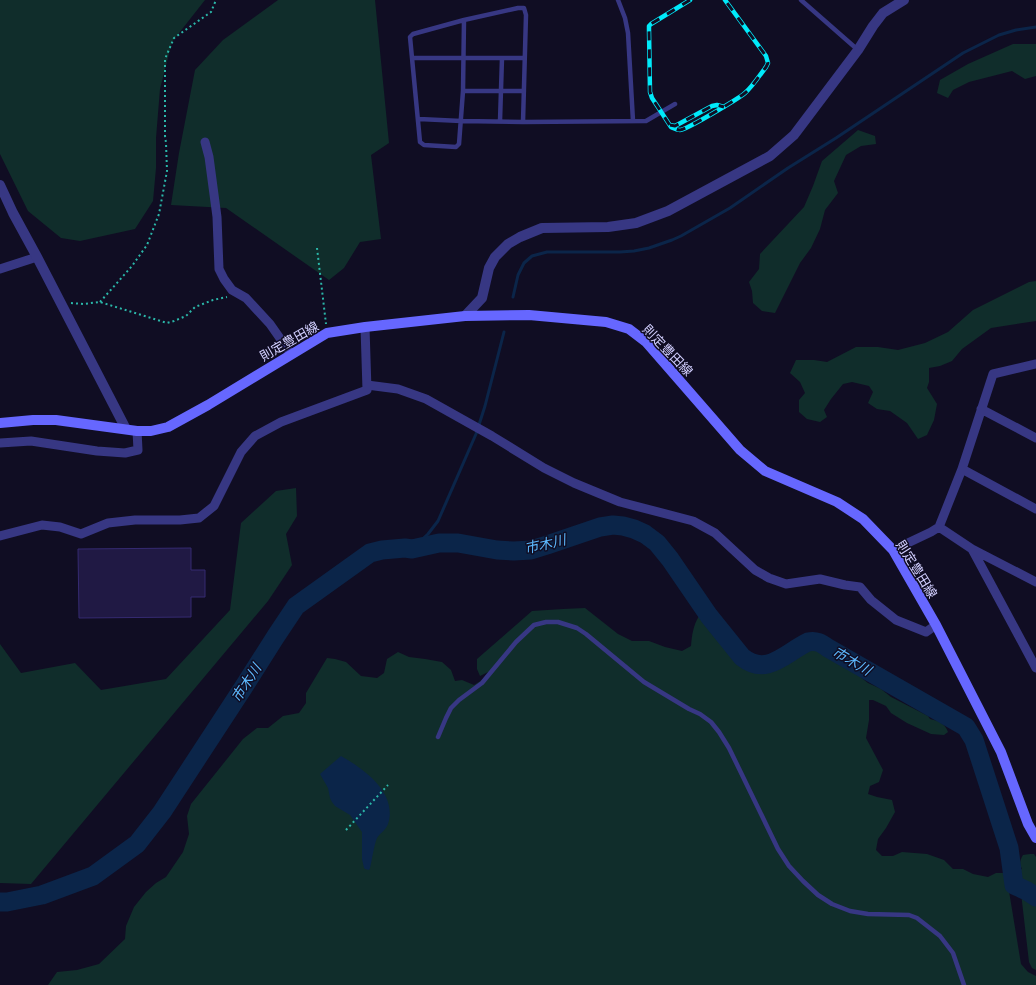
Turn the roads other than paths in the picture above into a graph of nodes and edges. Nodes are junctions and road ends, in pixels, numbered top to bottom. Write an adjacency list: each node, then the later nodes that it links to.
1 (618, 0): 17 (lane)
2 (801, 0): 5 (lane)
3 (904, 0): 5 (street)
4 (464, 20): 6 (lane); 7 (lane); 9 (lane)
5 (858, 50): 23 (street)
6 (412, 58): 7 (lane); 14 (lane)
7 (463, 58): 8 (lane); 10 (lane)
8 (502, 58): 9 (lane); 11 (lane)
9 (524, 58): 12 (lane)
10 (463, 91): 11 (lane); 15 (lane)
11 (500, 91): 12 (lane); 16 (lane)
12 (524, 91): 18 (lane)
13 (675, 104): 17 (lane)
14 (419, 120): 15 (lane); 15 (lane)
15 (461, 121): 16 (lane)
16 (500, 121): 18 (lane)
17 (633, 121): 18 (lane)
18 (523, 122)
19 (205, 142): 25 (street)
20 (0, 185): 21 (street)
21 (37, 257): 22 (street); 30 (street)
22 (0, 269)
23 (465, 316): 24 (main road, 則定豊田線); 39 (main road, 則定豊田線)
24 (365, 327): 25 (main road, 則定豊田線); 27 (street)
25 (291, 354): 31 (main road, 則定豊田線)
26 (1036, 364): 28 (street)
27 (368, 385): 37 (street); 41 (street)
28 (981, 409): 32 (street); 34 (street)
29 (0, 423): 30 (main road, 則定豊田線)
30 (126, 429): 31 (main road, 則定豊田線)
31 (137, 430): 33 (street)
32 (1036, 438)
33 (0, 443)
34 (962, 469): 35 (street); 36 (street)
35 (1036, 509)
36 (939, 526): 38 (street); 39 (street)
37 (0, 536)
38 (972, 549): 40 (street); 42 (street)
39 (893, 550): 41 (main road, 則定豊田線)
40 (1036, 582)
41 (936, 625): 45 (main road, 則定豊田線)
42 (1033, 657): 43 (street)
43 (1036, 668)
44 (438, 737): 46 (lane)
45 (1036, 838)
46 (964, 985)

